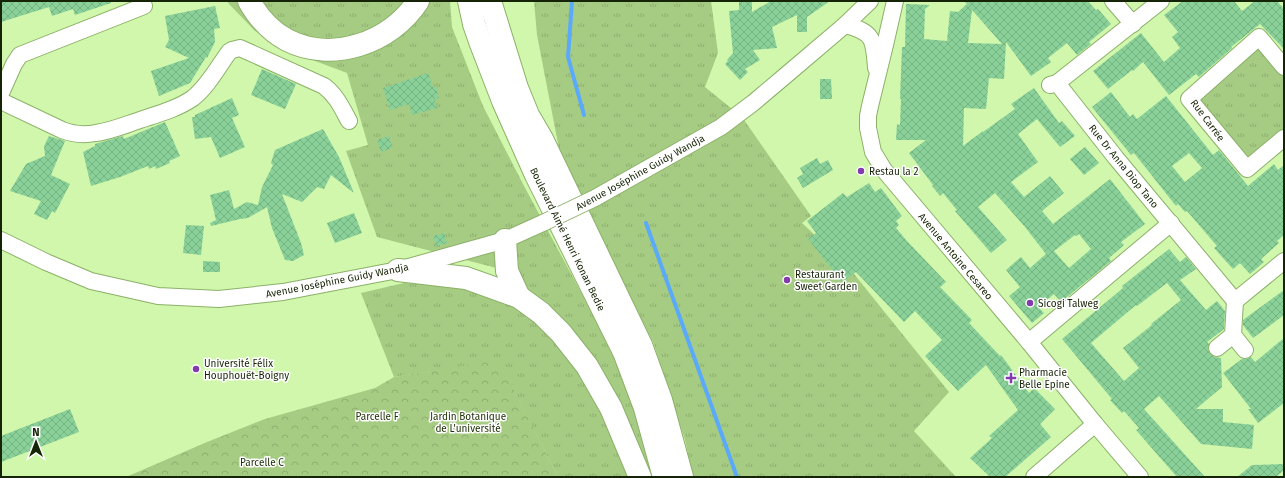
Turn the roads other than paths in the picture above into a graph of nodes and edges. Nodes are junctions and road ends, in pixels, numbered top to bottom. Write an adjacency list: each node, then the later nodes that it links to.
1 (249, 1): 2 (highway)
2 (418, 1)
3 (469, 1): 33 (highway, Boulevard Aimé Henri Konan Bedie)
4 (490, 1): 19 (highway, Boulevard Aimé Henri Konan Bedie)
5 (505, 1): 19 (highway)
6 (870, 1): 12 (street, Avenue Joséphine Guidy Wandja)
7 (895, 1): 14 (street, Avenue Antoine Cesareo)
8 (1113, 1): 11 (street)
9 (1161, 1): 11 (street, Rue Dr Anna Diop Tano)
10 (144, 6): 15 (street)
11 (1133, 24): 20 (street, Rue Dr Anna Diop Tano)
12 (845, 25): 14 (street); 22 (street, Avenue Joséphine Guidy Wandja, bridge)
13 (1284, 67): 18 (street, Rue Carrée)
14 (876, 80): 28 (street, Avenue Antoine Cesareo)
15 (1, 93)
16 (1, 100): 17 (street)
17 (349, 121)
18 (1284, 138)
19 (542, 139): 34 (highway, Boulevard Aimé Henri Konan Bedie)
20 (1171, 223): 26 (street, Rue Dr Anna Diop Tano); 28 (street)
21 (1, 240): 24 (street, Avenue Joséphine Guidy Wandja)
22 (505, 240): 24 (street, Avenue Joséphine Guidy Wandja); 25 (highway)
23 (1284, 261): 26 (street)
24 (398, 270): 25 (highway)
25 (519, 297): 32 (highway)
26 (1235, 301): 27 (street)
27 (1233, 335): 29 (street); 30 (street)
28 (1029, 342): 31 (street, Avenue Antoine Cesareo)
29 (1217, 348)
30 (1244, 350)
31 (1095, 424): 35 (street); 36 (street, Avenue Antoine Cesareo)
32 (640, 477)
33 (664, 477)
34 (682, 477)
35 (1034, 477)
36 (1140, 477)

